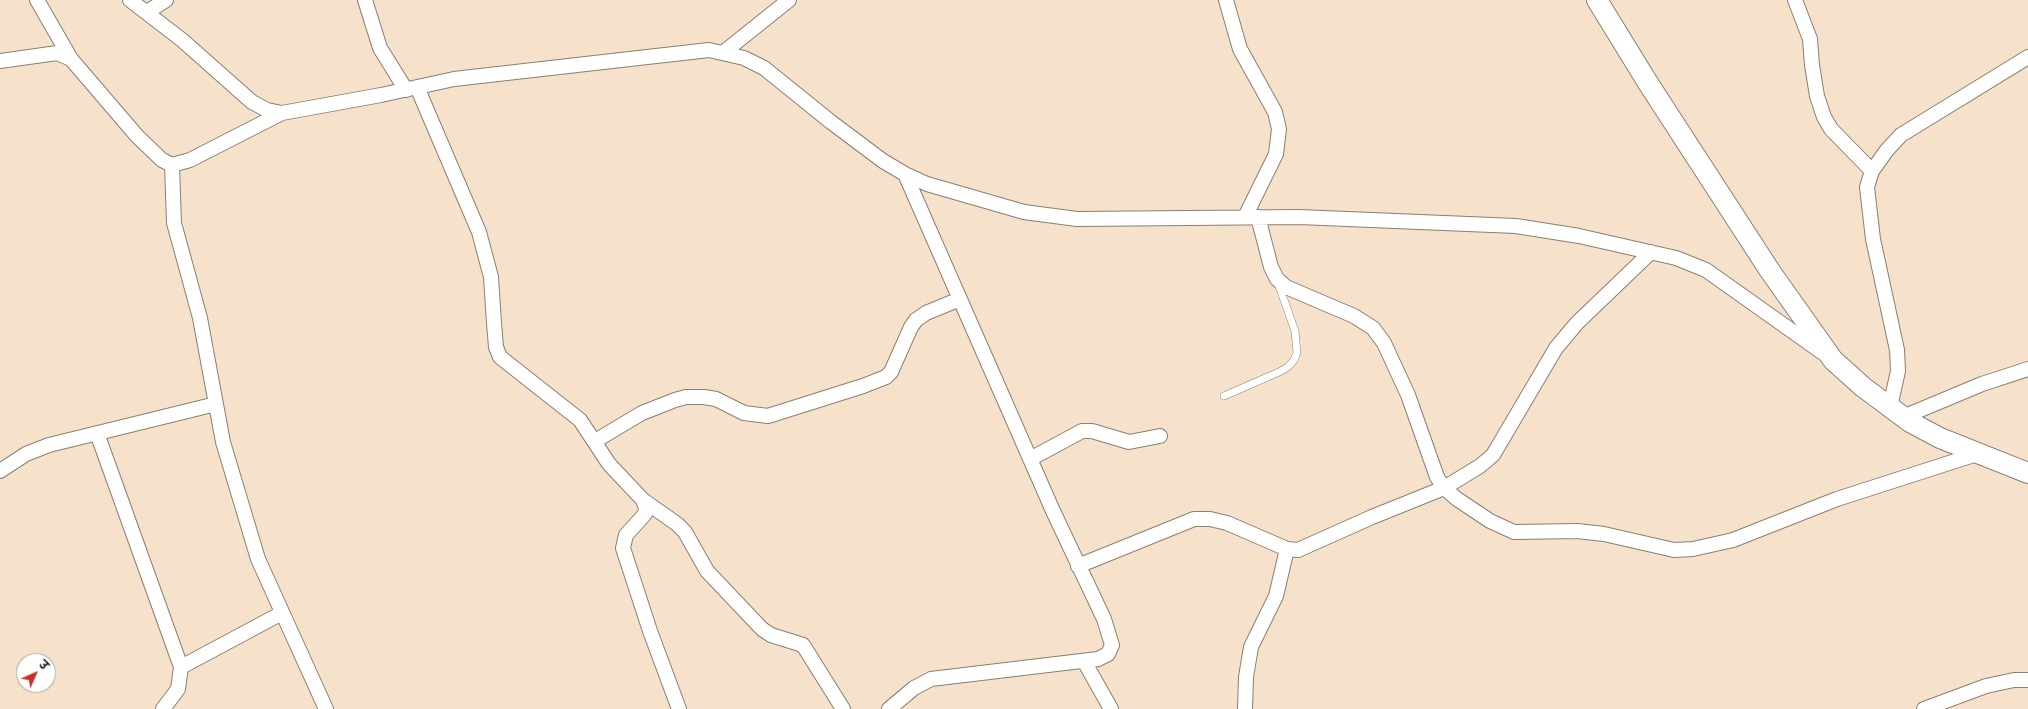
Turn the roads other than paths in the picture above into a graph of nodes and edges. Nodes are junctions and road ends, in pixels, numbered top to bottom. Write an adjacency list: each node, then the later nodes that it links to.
1 (37, 0): 12 (street)
2 (130, 0): 9 (street)
3 (166, 0): 9 (street)
4 (365, 0): 14 (street)
5 (789, 0): 10 (street)
6 (1226, 0): 19 (street)
7 (1597, 0): 23 (street)
8 (1795, 0): 17 (street)
9 (146, 12): 15 (street)
10 (724, 52): 14 (street); 18 (street)
11 (2028, 57): 17 (street)
12 (71, 59): 13 (street); 16 (street)
13 (0, 61)
14 (412, 89): 15 (street); 30 (street)
15 (282, 113): 16 (street)
16 (172, 165): 26 (street)
17 (1872, 171): 27 (street)
18 (905, 174): 19 (street); 22 (street)
19 (1252, 217): 20 (street); 21 (street)
20 (1651, 252): 23 (street); 35 (street)
21 (1277, 279): 25 (lane); 35 (street)
22 (960, 299): 30 (street); 32 (street)
23 (1833, 360): 27 (street)
24 (2028, 369): 27 (street)
25 (1224, 396)
26 (216, 404): 28 (street); 39 (street)
27 (1896, 412): 31 (street)
28 (97, 433): 33 (street); 41 (street)
29 (1160, 436): 32 (street)
30 (594, 441): 36 (street)
31 (1978, 454): 34 (street); 35 (street)
32 (1030, 460): 38 (street)
33 (0, 471)
34 (2028, 474)
35 (1444, 488): 37 (street)
36 (643, 500): 45 (street); 46 (street)
37 (1287, 550): 38 (street); 49 (street)
38 (1078, 566): 40 (street)
39 (282, 613): 41 (street); 44 (street)
40 (1084, 661): 47 (street); 48 (street)
41 (181, 667): 43 (street)
42 (2028, 680): 50 (street)
43 (164, 709)
44 (326, 709)
45 (679, 709)
46 (843, 709)
47 (889, 709)
48 (1111, 709)
49 (1245, 709)
50 (1924, 709)

